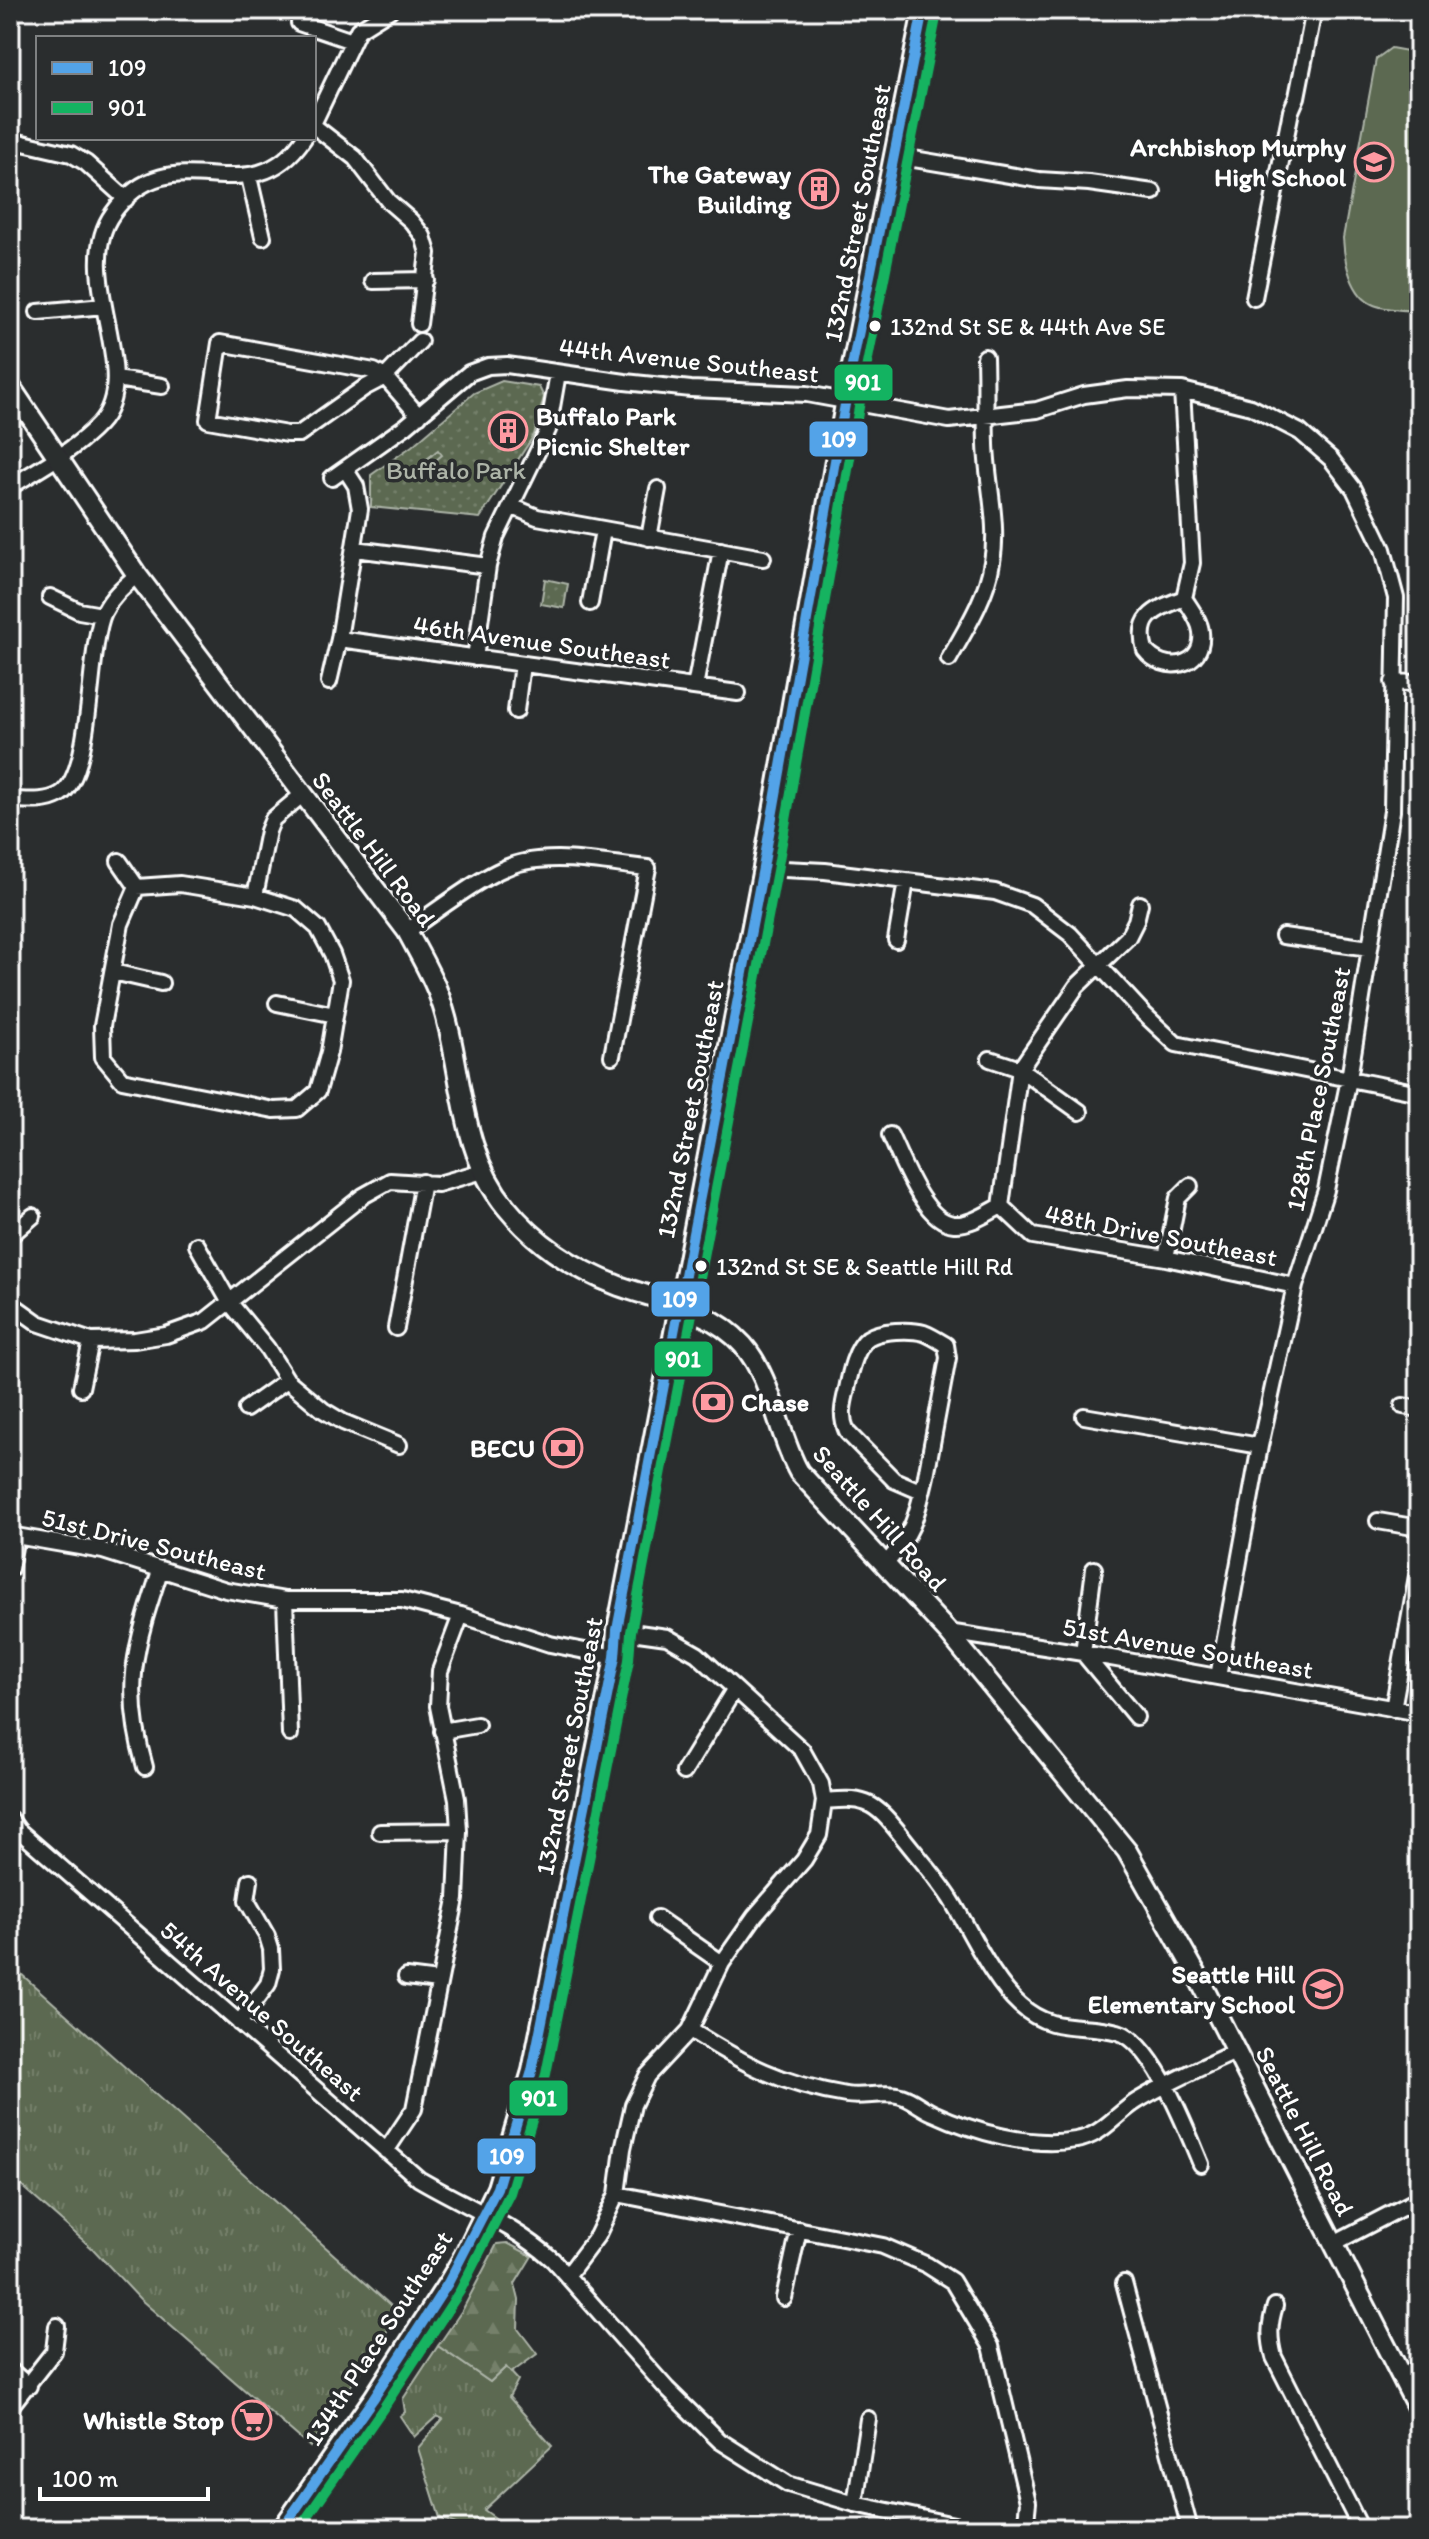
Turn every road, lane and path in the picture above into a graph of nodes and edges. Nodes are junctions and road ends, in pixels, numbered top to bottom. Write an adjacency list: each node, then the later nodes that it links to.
1 (390, 10): 5 (street)
2 (923, 10): 10 (main road, 132nd Street Southeast)
3 (1314, 10): 17 (street)
4 (299, 23): 5 (street)
5 (352, 41): 6 (street)
6 (316, 120)
7 (316, 126): 15 (street)
8 (10, 140): 13 (street)
9 (303, 140): 11 (street)
10 (896, 156): 12 (street); 29 (main road, 132nd Street Southeast)
11 (249, 177): 13 (street); 14 (street)
12 (1153, 192)
13 (126, 199): 18 (street)
14 (263, 237)
15 (426, 280): 16 (street); 20 (street)
16 (373, 281)
17 (1254, 298)
18 (104, 306): 19 (street); 25 (street)
19 (38, 312)
20 (419, 324)
21 (420, 341): 24 (street)
22 (985, 357): 31 (street)
23 (558, 373): 29 (street, 44th Avenue Southeast); 30 (street, 44th Avenue Southeast); 35 (street)
24 (385, 377): 24 (street); 30 (street)
25 (116, 379): 27 (street); 32 (street)
26 (10, 386): 32 (main road, Seattle Hill Road)
27 (162, 386)
28 (1182, 390): 31 (street, 44th Avenue Southeast); 44 (street); 45 (street, 44th Avenue Southeast)
29 (845, 402): 31 (street, 44th Avenue Southeast); 61 (main road, 132nd Street Southeast)
30 (419, 416): 38 (street, 44th Avenue Southeast)
31 (988, 417): 50 (street)
32 (57, 457): 33 (street); 42 (main road, Seattle Hill Road)
33 (10, 487)
34 (658, 489): 37 (street)
35 (511, 506): 36 (street); 41 (street)
36 (603, 530): 37 (street); 46 (street)
37 (649, 538): 39 (street)
38 (355, 549): 41 (street); 48 (street)
39 (721, 550): 40 (street); 55 (street)
40 (763, 558)
41 (488, 566): 49 (street)
42 (137, 575): 47 (street); 58 (main road, Seattle Hill Road)
43 (50, 597): 47 (street)
44 (1184, 598): 44 (street)
45 (1396, 598): 53 (street, 128th Place Southeast)
46 (590, 603)
47 (102, 615): 59 (street)
48 (339, 639): 49 (street, 46th Avenue Southeast); 52 (street)
49 (475, 658): 51 (street, 46th Avenue Southeast)
50 (949, 659)
51 (522, 664): 55 (street, 46th Avenue Southeast); 57 (street)
52 (329, 682)
53 (1393, 682): 54 (street); 69 (street, 128th Place Southeast)
54 (1419, 683)
55 (695, 687): 56 (street, 46th Avenue Southeast)
56 (738, 693)
57 (516, 711)
58 (302, 795): 64 (street); 66 (main road, Seattle Hill Road)
59 (10, 800)
60 (119, 861): 63 (street)
61 (763, 868): 62 (street); 93 (main road, 132nd Street Southeast)
62 (906, 881): 68 (street); 70 (street)
63 (137, 887): 64 (street); 71 (street)
64 (255, 896): 74 (street)
65 (1140, 904): 70 (street)
66 (407, 931): 75 (street); 82 (main road, Seattle Hill Road)
67 (1283, 936): 69 (street)
68 (896, 940)
69 (1370, 948): 78 (street, 128th Place Southeast)
70 (1097, 965): 77 (street); 78 (street)
71 (113, 972): 72 (street); 74 (street)
72 (161, 983)
73 (277, 1003): 74 (street)
74 (335, 1015)
75 (612, 1056)
76 (990, 1059): 77 (street)
77 (1020, 1069): 80 (street); 85 (street)
78 (1349, 1079): 79 (street); 90 (street, 128th Place Southeast)
79 (1419, 1093)
80 (1080, 1112)
81 (890, 1135): 85 (street)
82 (483, 1171): 83 (street); 93 (main road, Seattle Hill Road)
83 (423, 1182): 92 (street); 94 (street)
84 (1190, 1186): 89 (street)
85 (1001, 1206): 89 (street, 48th Drive Southeast)
86 (33, 1216): 87 (street)
87 (10, 1236)
88 (197, 1245): 92 (street)
89 (1166, 1258): 90 (street, 48th Drive Southeast)
90 (1295, 1286): 103 (street, 128th Place Southeast)
91 (10, 1303): 95 (street)
92 (230, 1303): 95 (street); 96 (street)
93 (678, 1305): 108 (main road, Seattle Hill Road); 115 (main road, 132nd Street Southeast)
94 (396, 1328)
95 (91, 1341): 97 (street)
96 (287, 1380): 99 (street); 102 (street)
97 (81, 1388)
98 (1403, 1406): 100 (street)
99 (246, 1409)
100 (1419, 1409)
101 (1084, 1416): 103 (street)
102 (399, 1445)
103 (1260, 1446): 119 (street, 128th Place Southeast)
104 (922, 1492): 104 (street); 108 (street)
105 (1378, 1521): 106 (street)
106 (1419, 1528)
107 (13, 1535): 110 (street); 112 (street, 51st Drive Southeast)
108 (885, 1565): 116 (main road, Seattle Hill Road)
109 (1419, 1565): 121 (street)
110 (10, 1569)
111 (1094, 1569): 117 (street)
112 (160, 1571): 113 (street, 51st Drive Southeast); 127 (street)
113 (285, 1600): 114 (street, 51st Drive Southeast); 126 (street)
114 (461, 1615): 118 (street, 51st Drive Southeast); 125 (street)
115 (617, 1630): 118 (main road, 132nd Street Southeast); 120 (street)
116 (948, 1632): 117 (street, 51st Avenue Southeast); 140 (main road, Seattle Hill Road)
117 (1083, 1653): 119 (street, 51st Avenue Southeast); 123 (street)
118 (615, 1657): 146 (main road, 132nd Street Southeast)
119 (1218, 1677): 121 (street, 51st Avenue Southeast)
120 (734, 1690): 128 (street); 129 (street)
121 (1393, 1709): 122 (street, 51st Avenue Southeast)
122 (1419, 1713)
123 (1136, 1717)
124 (477, 1725): 125 (street)
125 (442, 1731): 131 (street)
126 (290, 1734)
127 (145, 1767)
128 (684, 1772)
129 (824, 1801): 135 (street); 141 (street)
130 (14, 1824): 138 (street, 54th Avenue Southeast)
131 (459, 1831): 132 (street); 137 (street)
132 (380, 1832)
133 (250, 1881): 138 (street)
134 (657, 1918): 135 (street)
135 (722, 1963): 139 (street)
136 (406, 1977): 137 (street)
137 (438, 1981): 142 (street)
138 (239, 2023): 142 (street, 54th Avenue Southeast)
139 (690, 2030): 141 (street); 144 (street)
140 (1235, 2052): 141 (street); 148 (main road, Seattle Hill Road)
141 (1166, 2084): 143 (street)
142 (386, 2151): 146 (street, 54th Avenue Southeast)
143 (1201, 2164)
144 (617, 2194): 147 (street); 149 (street)
145 (1419, 2199): 148 (street)
146 (486, 2213): 149 (street, 54th Avenue Southeast); 160 (main road, 134th Place Southeast)
147 (799, 2229): 151 (street); 162 (street)
148 (1334, 2243): 157 (main road, Seattle Hill Road)
149 (567, 2276): 159 (street, 54th Avenue Southeast)
150 (1124, 2283): 163 (street)
151 (784, 2298)
152 (1275, 2306): 164 (street)
153 (57, 2326): 155 (street)
154 (10, 2370): 155 (street)
155 (29, 2386): 156 (street)
156 (10, 2407)
157 (1419, 2411)
158 (868, 2419): 159 (street)
159 (855, 2504): 161 (street, 54th Avenue Southeast)
160 (282, 2529)
161 (973, 2529)
162 (1022, 2529)
163 (1190, 2529)
164 (1361, 2529)

